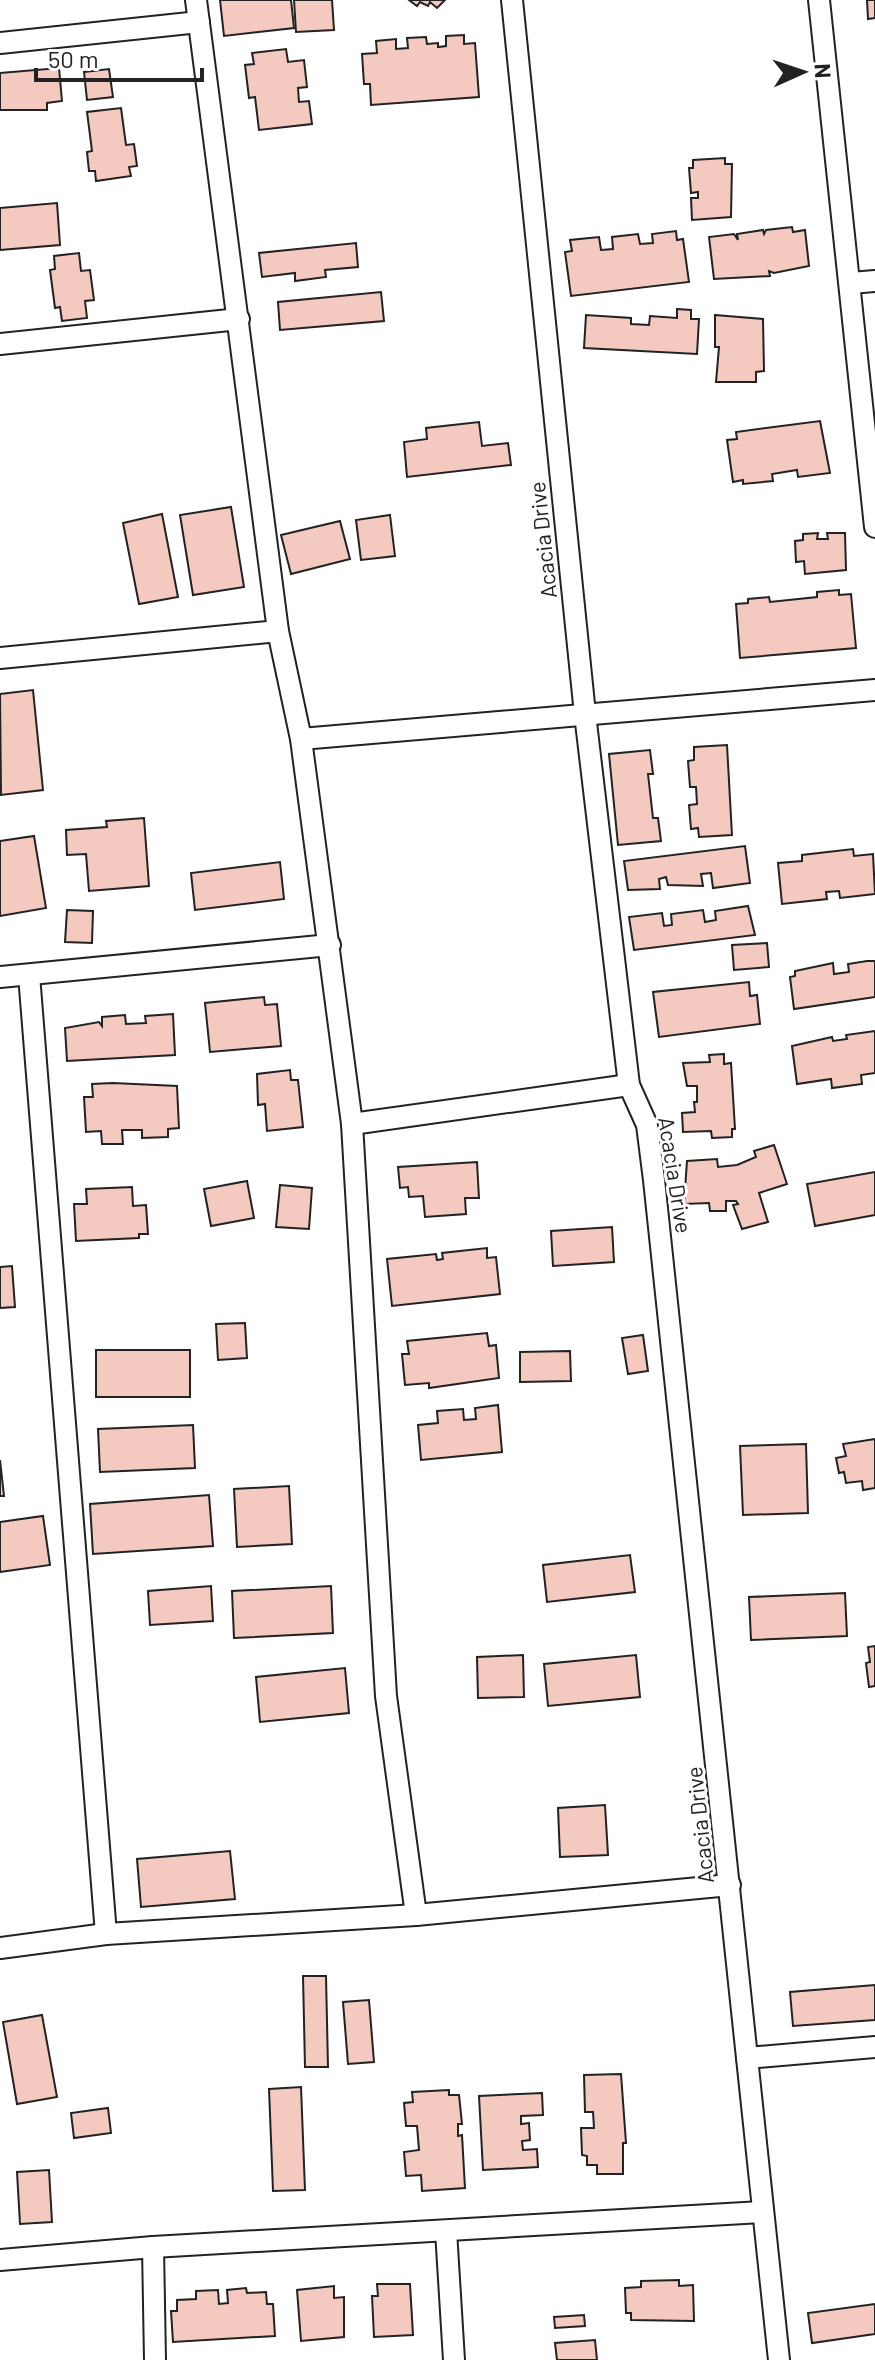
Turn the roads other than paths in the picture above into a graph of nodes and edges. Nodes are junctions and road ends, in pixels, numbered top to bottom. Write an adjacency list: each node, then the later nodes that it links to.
1 (196, 0): 4 (street)
2 (512, 0): 14 (street, Acacia Drive)
3 (819, 0): 7 (street)
4 (199, 22): 5 (street); 8 (street)
5 (0, 43)
6 (875, 281): 7 (street)
7 (851, 283): 10 (street)
8 (239, 319): 9 (street); 11 (street)
9 (0, 344)
10 (875, 527)
11 (278, 631): 12 (street); 15 (street)
12 (0, 658)
13 (875, 690): 14 (street)
14 (585, 714): 15 (street); 19 (street, Acacia Drive)
15 (301, 739): 16 (street)
16 (330, 945): 17 (street); 20 (street)
17 (29, 975): 18 (street); 23 (street)
18 (0, 977)
19 (629, 1085): 20 (street); 21 (street, Acacia Drive)
20 (352, 1124): 22 (street)
21 (730, 1885): 22 (street); 26 (street, Acacia Drive)
22 (416, 1915): 23 (street)
23 (106, 1934): 24 (street)
24 (0, 1948)
25 (875, 2047): 26 (street)
26 (747, 2058): 27 (street, Acacia Drive)
27 (762, 2212): 28 (street); 33 (street, Acacia Drive)
28 (446, 2231): 29 (street); 32 (street)
29 (153, 2247): 30 (street); 31 (street)
30 (0, 2260)
31 (155, 2360)
32 (454, 2360)
33 (779, 2360)

